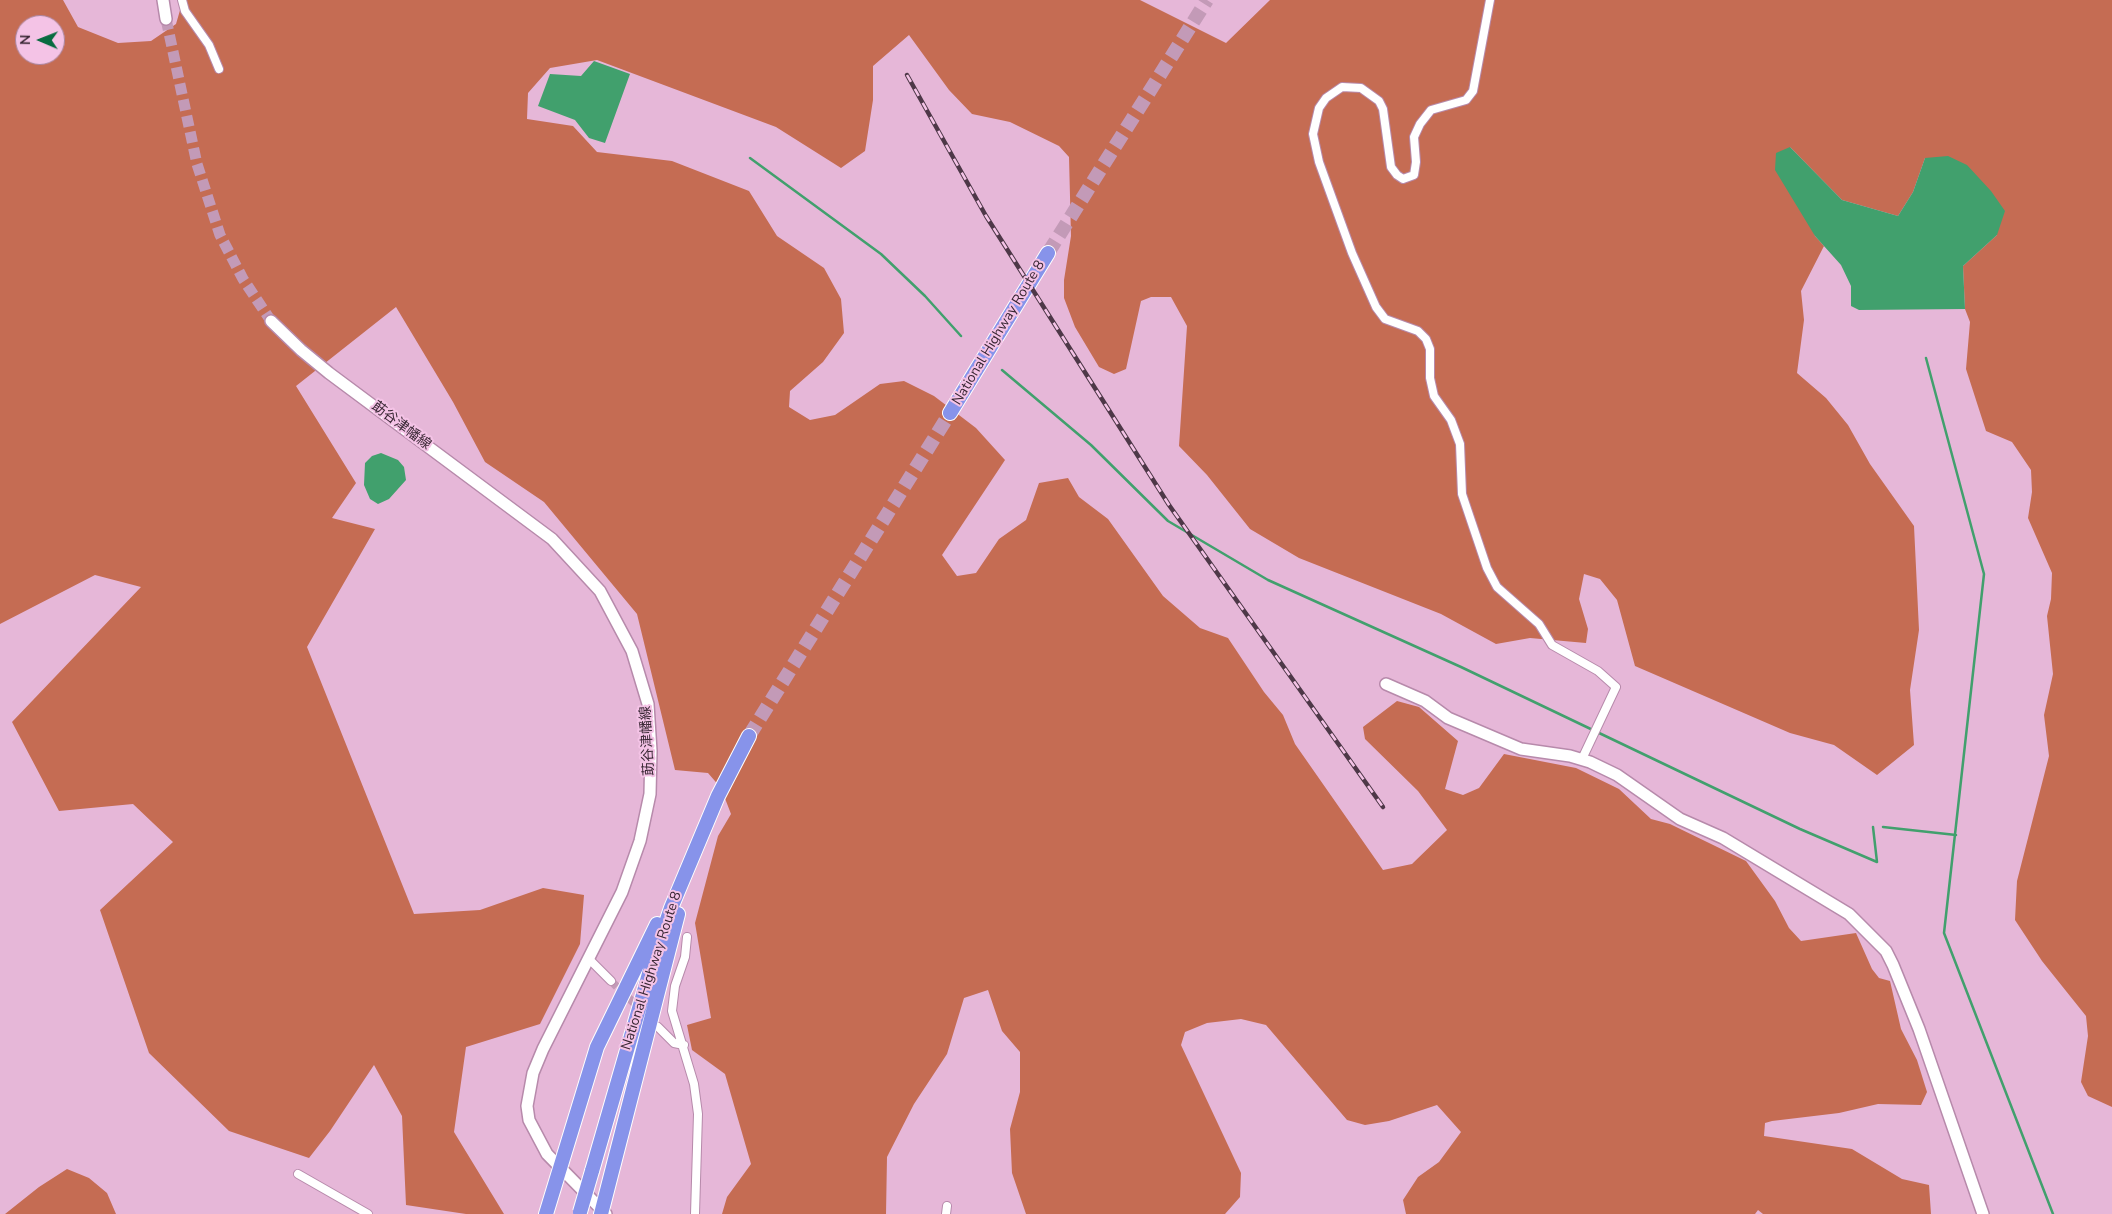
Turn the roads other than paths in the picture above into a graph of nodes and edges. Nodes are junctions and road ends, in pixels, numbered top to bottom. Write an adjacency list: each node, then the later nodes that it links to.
1 (163, 0): 4 (main road)
2 (182, 0): 5 (street)
3 (1490, 0): 11 (street)
4 (166, 19)
5 (219, 68)
6 (1048, 252): 8 (highway, National Highway Route 8)
7 (271, 321): 15 (main road, 莇谷津幡線)
8 (950, 413)
9 (1386, 684): 11 (main road)
10 (749, 736): 12 (highway, National Highway Route 8)
11 (1582, 759): 26 (main road)
12 (706, 822): 13 (highway, National Highway Route 8); 22 (highway)
13 (674, 900): 19 (highway); 21 (highway, National Highway Route 8, bridge)
14 (687, 937): 18 (street)
15 (589, 959): 16 (street); 19 (main road, 莇谷津幡線)
16 (611, 981)
17 (658, 1027): 18 (street)
18 (684, 1045): 25 (street)
19 (560, 1168): 22 (main road, 莇谷津幡線); 24 (highway)
20 (298, 1174): 23 (street)
21 (580, 1213)
22 (603, 1213)
23 (368, 1214)
24 (546, 1214)
25 (695, 1214)
26 (1983, 1214)

